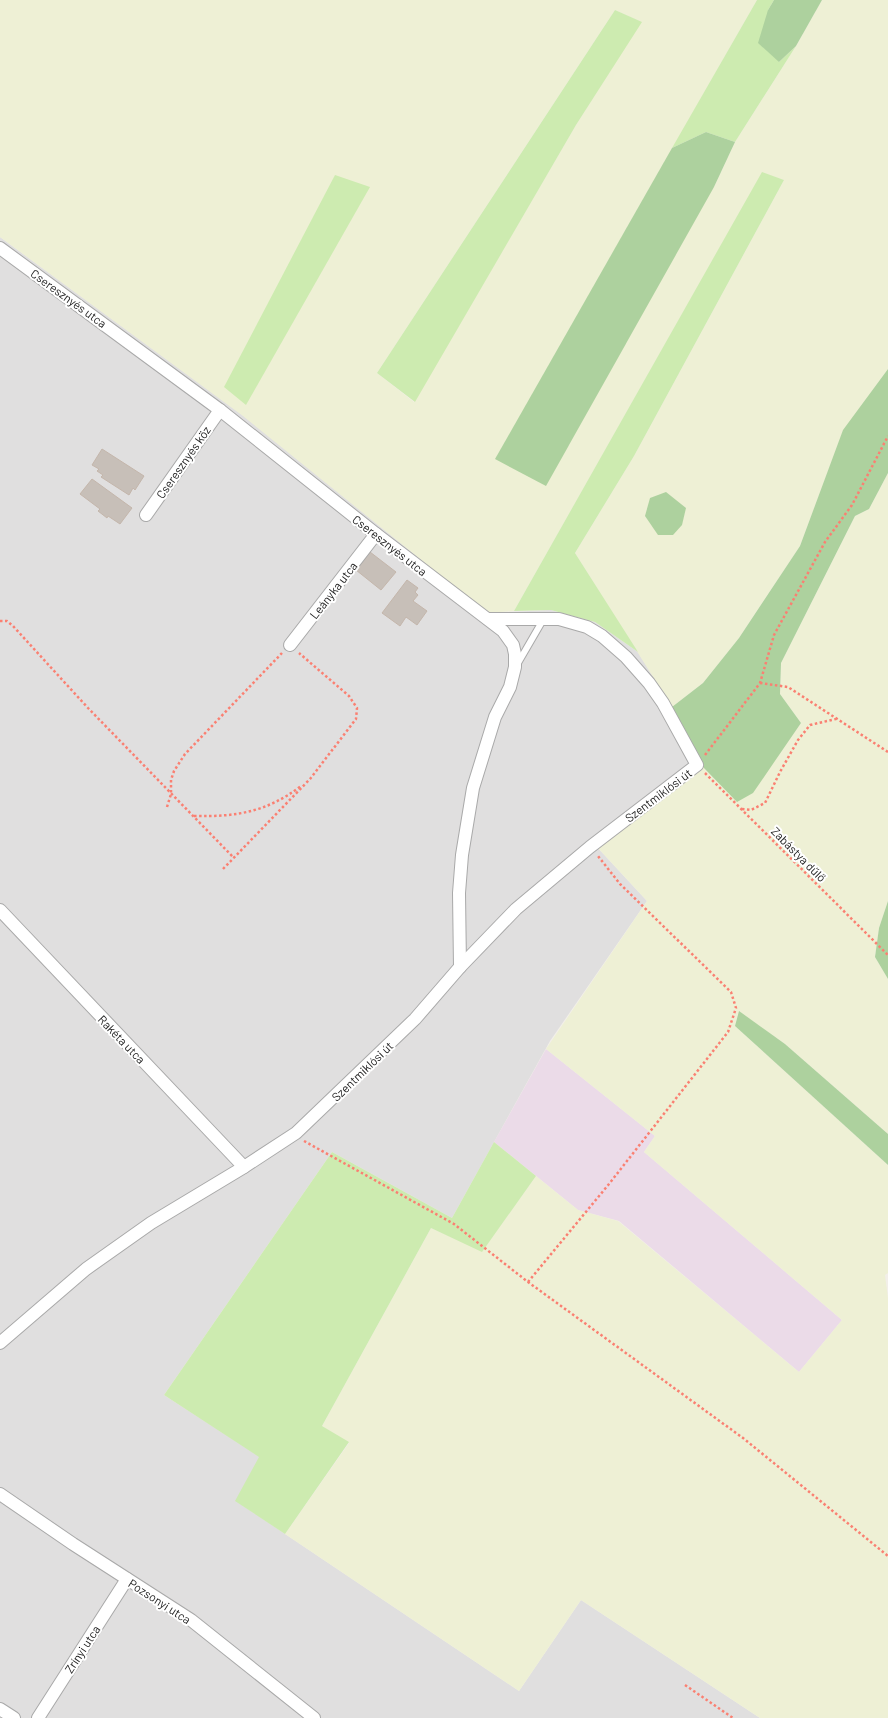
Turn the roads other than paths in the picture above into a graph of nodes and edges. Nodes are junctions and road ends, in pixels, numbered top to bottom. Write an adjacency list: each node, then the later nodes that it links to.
1 (0, 248): 2 (street, Cseresznyés utca)
2 (220, 410): 3 (street, Cseresznyés köz); 4 (street, Cseresznyés utca)
3 (146, 515)
4 (376, 534): 6 (street, Cseresznyés utca); 7 (street, Leányka utca)
5 (544, 618): 6 (street); 8 (lane); 10 (street, Szentmiklósi út)
6 (488, 619): 8 (street, Cseresznyés utca)
7 (290, 645)
8 (515, 667): 10 (street, Cseresznyés utca)
9 (0, 910): 11 (street, Rakéta utca)
10 (460, 967): 11 (street, Szentmiklósi út)
11 (244, 1167): 12 (street, Szentmiklósi út)
12 (0, 1343)
13 (0, 1494): 14 (street, Pozsonyi utca)
14 (126, 1579): 17 (street, Zrínyi utca); 18 (street, Pozsonyi utca)
15 (0, 1709): 16 (street)
16 (14, 1718)
17 (38, 1718)
18 (314, 1718)

